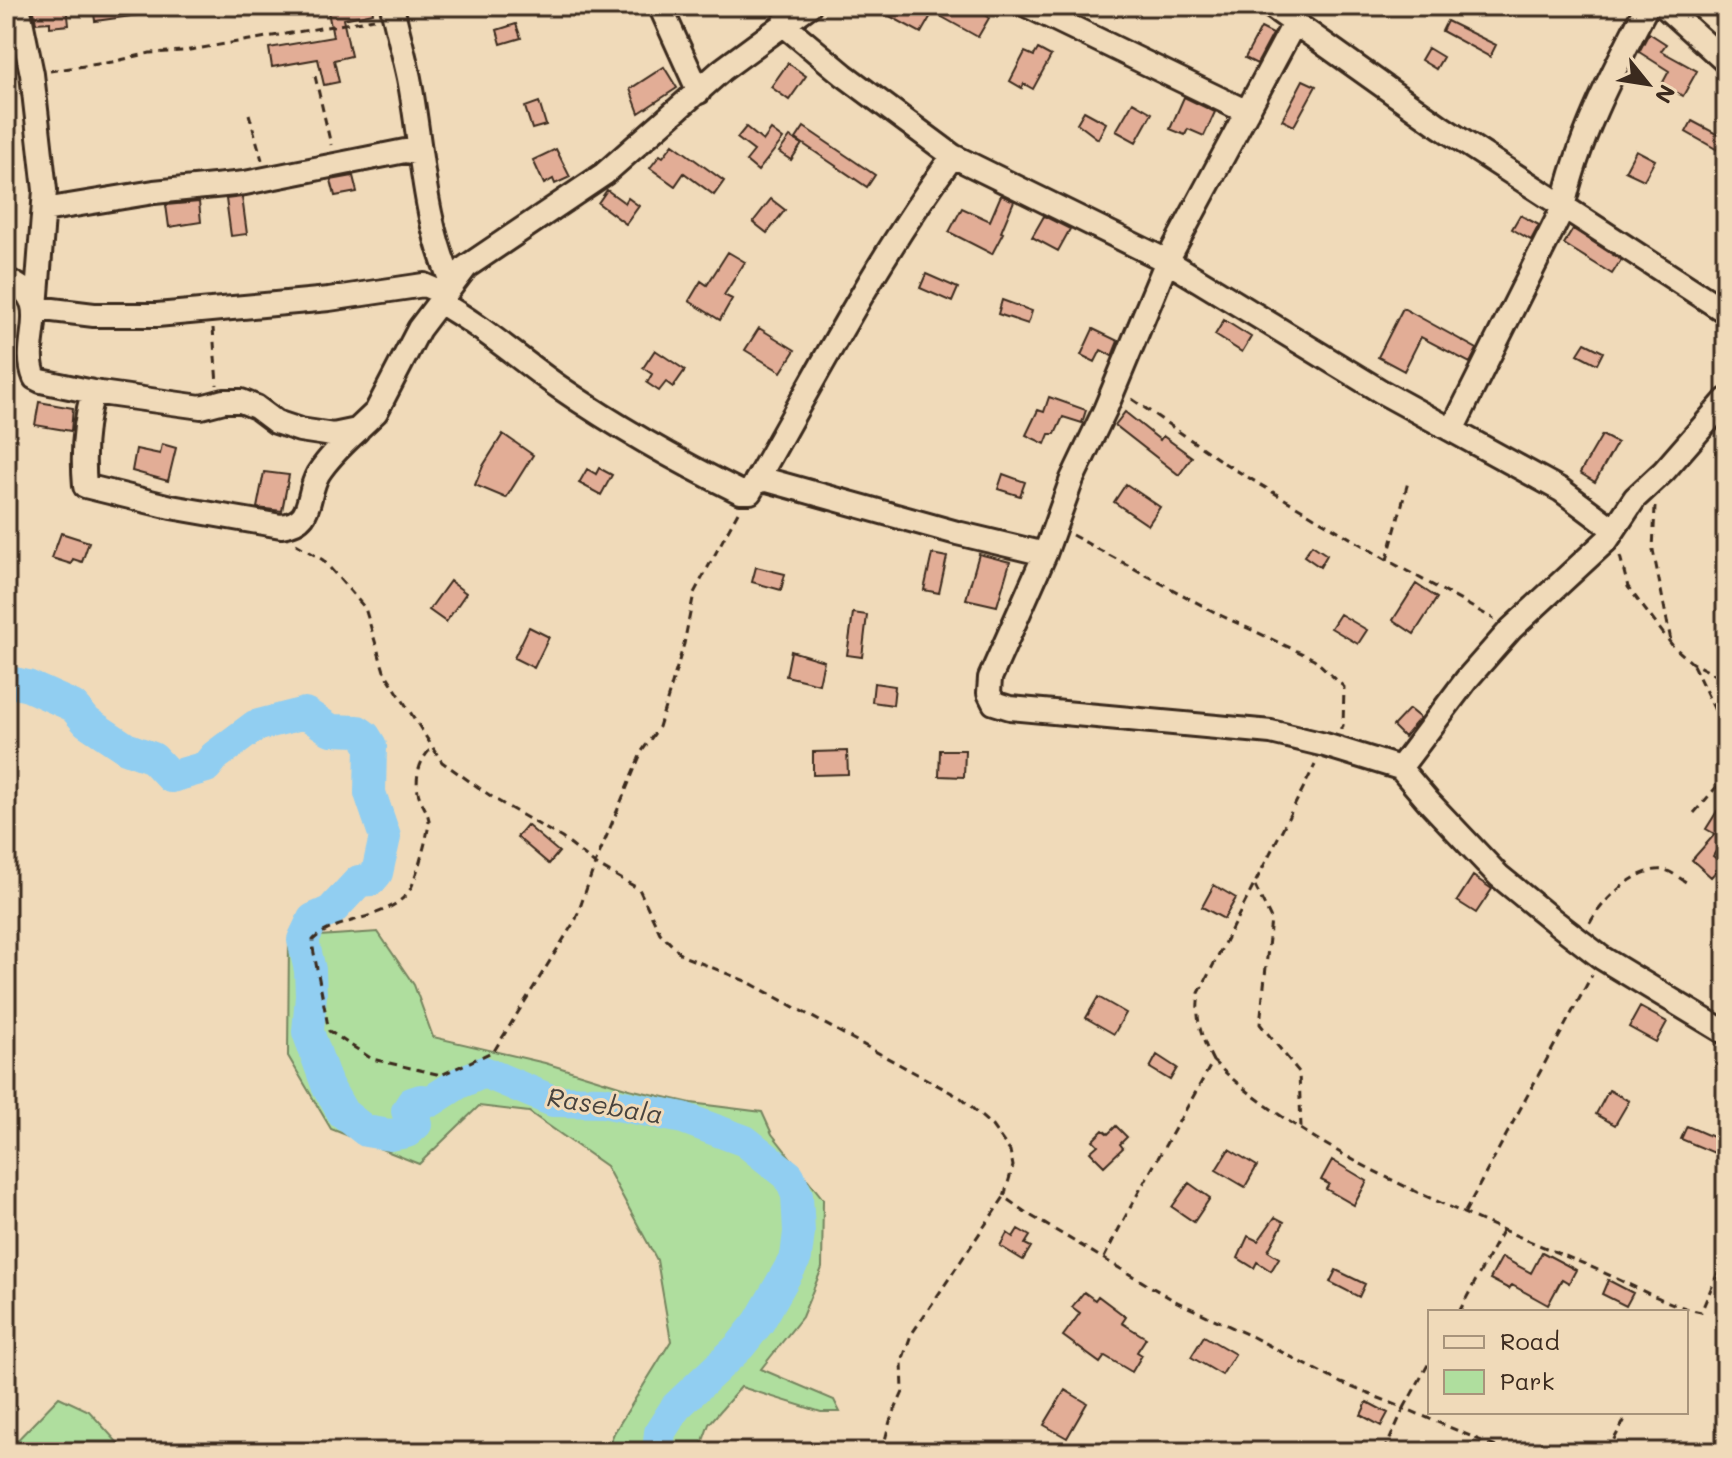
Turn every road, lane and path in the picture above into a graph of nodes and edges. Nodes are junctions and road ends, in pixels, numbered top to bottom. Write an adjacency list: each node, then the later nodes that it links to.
1 (18, 6): 12 (street)
2 (660, 6): 14 (street)
3 (809, 6): 10 (street)
4 (1028, 6): 15 (street)
5 (1271, 6): 9 (street)
6 (1647, 6): 21 (street)
7 (1664, 6): 11 (street)
8 (393, 11): 12 (path); 17 (street)
9 (1295, 22): 15 (street); 21 (street)
10 (783, 24): 14 (street); 18 (street)
11 (1726, 62)
12 (32, 74): 22 (street)
13 (315, 76): 19 (path)
14 (699, 92): 25 (street)
15 (1247, 112): 23 (street)
16 (249, 114): 20 (path)
17 (419, 153): 19 (street); 25 (street)
18 (953, 156): 23 (street); 37 (street)
19 (335, 164): 20 (street)
20 (267, 180): 22 (street)
21 (1563, 208): 28 (street); 33 (street)
22 (44, 210): 26 (street)
23 (1167, 261): 29 (street); 33 (street)
24 (6, 280): 26 (street)
25 (445, 293): 27 (street); 34 (street); 37 (street)
26 (36, 308): 27 (street); 30 (street)
27 (213, 309): 32 (path)
28 (1726, 312)
29 (1114, 386): 39 (street); 42 (path)
30 (93, 392): 32 (street); 38 (street)
31 (1726, 400): 35 (street)
32 (224, 401): 34 (street)
33 (1453, 428): 40 (street)
34 (357, 430): 38 (street)
35 (1664, 471): 40 (street); 44 (path)
36 (1408, 482): 42 (path)
37 (753, 486): 41 (street); 52 (path)
38 (281, 526): 49 (path)
39 (1055, 526): 41 (street); 48 (path)
40 (1610, 534): 43 (street); 44 (path)
41 (1045, 554): 48 (street)
42 (1387, 560): 43 (path)
43 (1511, 629): 50 (street)
44 (1672, 645): 45 (path)
45 (1692, 663): 46 (path); 47 (path)
46 (1726, 676)
47 (1726, 733): 51 (path)
48 (1325, 745): 50 (street); 54 (path)
49 (433, 747): 52 (path); 52 (path)
50 (1400, 768): 55 (street)
51 (1694, 813)
52 (595, 864): 60 (path)
53 (1686, 882): 55 (path)
54 (1254, 885): 58 (path); 59 (path)
55 (1584, 942): 56 (street)
56 (1602, 958): 57 (street); 61 (path)
57 (1726, 1033)
58 (1213, 1061): 59 (path); 64 (path)
59 (1301, 1128): 61 (path)
60 (1004, 1197): 64 (path); 71 (path)
61 (1464, 1213): 62 (path)
62 (1503, 1229): 65 (path); 66 (path)
63 (1726, 1254): 67 (path)
64 (1104, 1259): 69 (path)
65 (1460, 1310)
66 (1683, 1310)
67 (1688, 1311)
68 (1428, 1365): 69 (path)
69 (1404, 1408): 72 (path); 73 (path)
70 (1628, 1414): 74 (path)
71 (882, 1452)
72 (1384, 1452)
73 (1508, 1452)
74 (1607, 1452)

